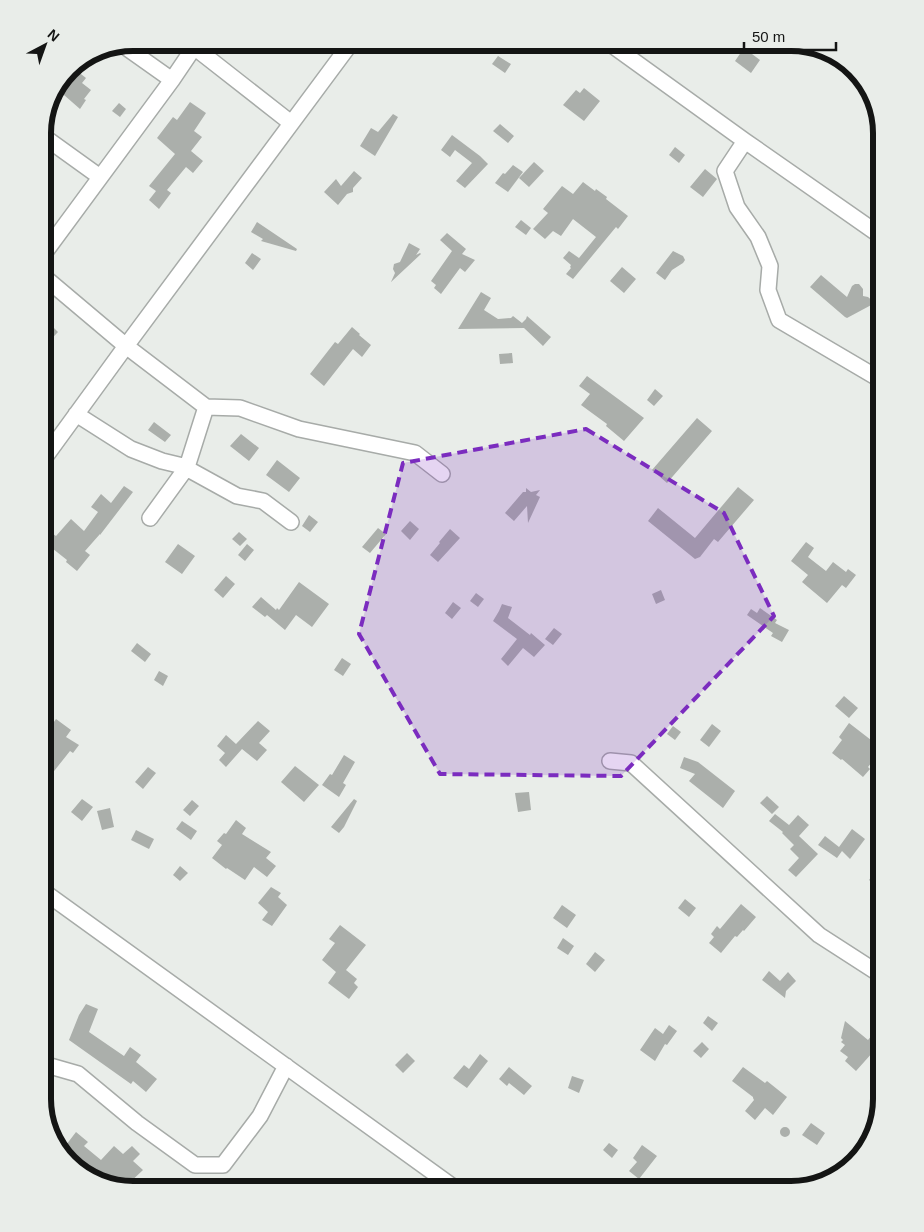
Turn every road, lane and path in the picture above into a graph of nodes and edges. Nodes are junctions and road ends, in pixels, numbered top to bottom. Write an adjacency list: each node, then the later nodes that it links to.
1 (131, 51): 6 (street)
2 (191, 51): 6 (street)
3 (202, 51): 7 (street)
4 (345, 51): 7 (street)
5 (620, 51): 8 (street)
6 (172, 80): 10 (street)
7 (291, 123): 14 (street)
8 (745, 141): 11 (street); 15 (street)
9 (51, 142): 10 (street)
10 (100, 177): 12 (street)
11 (873, 230)
12 (51, 244)
13 (51, 283): 14 (street)
14 (126, 346): 16 (street); 17 (street)
15 (873, 375)
16 (206, 407): 19 (street); 20 (street)
17 (76, 414): 18 (street); 19 (street)
18 (51, 449)
19 (187, 467): 21 (street); 22 (street)
20 (442, 474)
21 (150, 518)
22 (291, 522)
23 (610, 761): 25 (street)
24 (51, 897): 27 (street)
25 (873, 969)
26 (51, 1066): 27 (street)
27 (286, 1066): 28 (street)
28 (444, 1181)

